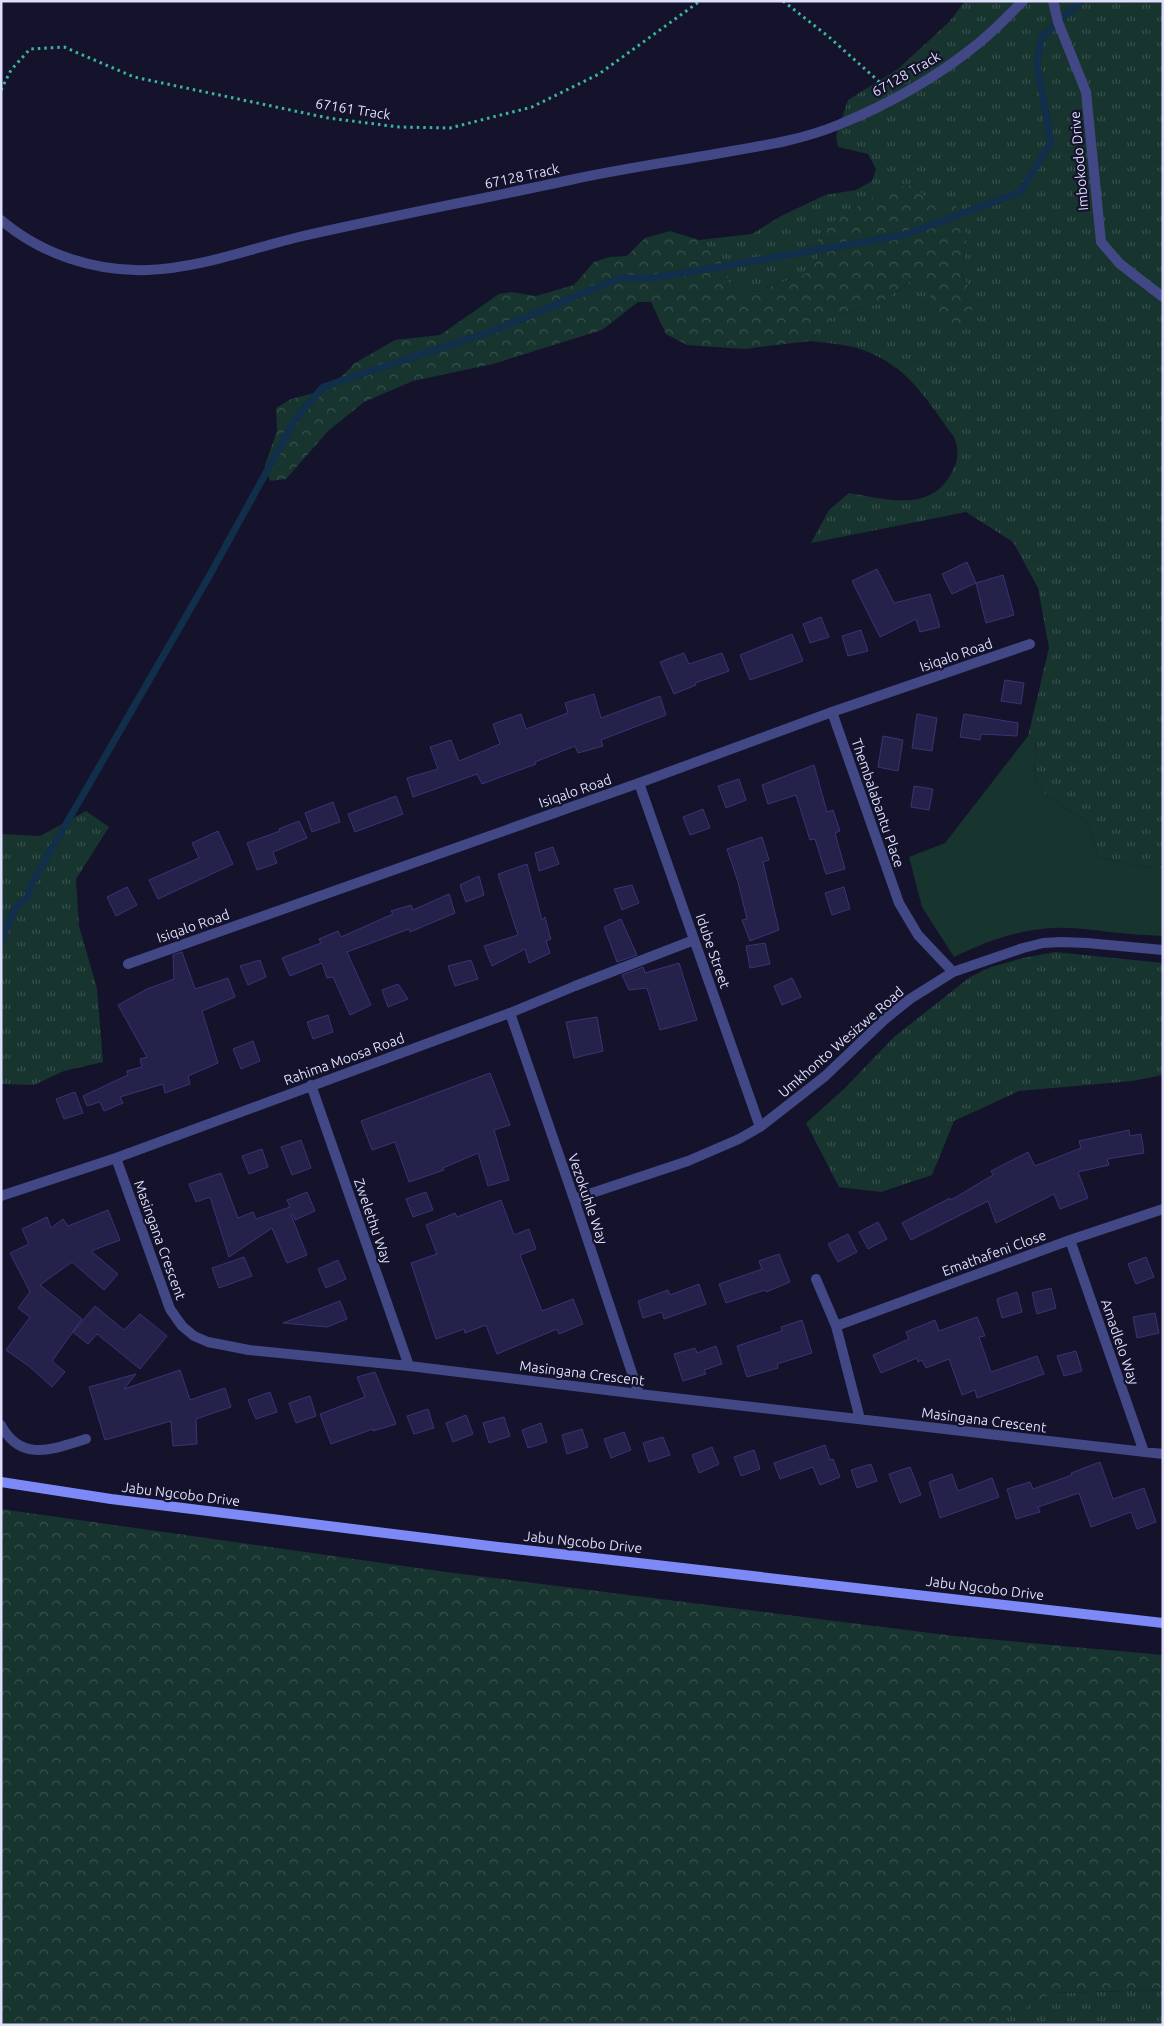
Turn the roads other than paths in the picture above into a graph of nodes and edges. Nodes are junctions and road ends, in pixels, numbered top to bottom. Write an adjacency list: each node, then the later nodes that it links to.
1 (1023, 1): 3 (street, 67128 Track)
2 (1052, 1): 4 (street, Imbokodo Drive)
3 (1, 220)
4 (1163, 297)
5 (1030, 644): 6 (street, Isiqalo Road)
6 (832, 712): 7 (street, Isiqalo Road); 11 (street, Thembalabantu Place)
7 (639, 783): 8 (street, Idube Street); 10 (street, Isiqalo Road)
8 (694, 940): 12 (street, Rahima Moosa Road); 14 (street, Idube Street)
9 (1163, 950): 11 (street, Umkhonto Wesizwe Road)
10 (128, 964)
11 (953, 972): 14 (street, Umkhonto Wesizwe Road)
12 (510, 1014): 13 (street, Rahima Moosa Road); 17 (street, Vezokuhle Way)
13 (311, 1085): 15 (street, Rahima Moosa Road); 22 (street, Zwelethu Way)
14 (760, 1127): 17 (street, Umkhonto Wesizwe Road)
15 (116, 1158): 16 (street, Rahima Moosa Road); 22 (street, Masingana Crescent)
16 (1, 1196)
17 (574, 1200): 23 (street, Vezokuhle Way)
18 (1163, 1209): 19 (street, Emathafeni Close)
19 (1070, 1240): 21 (street, Emathafeni Close); 27 (street, Amadlelo Way)
20 (816, 1279): 21 (street)
21 (836, 1326): 24 (street)
22 (409, 1366): 23 (street, Masingana Crescent)
23 (638, 1394): 24 (street, Masingana Crescent)
24 (860, 1419): 27 (street, Masingana Crescent)
25 (1, 1425): 26 (street)
26 (86, 1439)
27 (1144, 1452): 28 (street, Masingana Crescent)
28 (1163, 1454)
29 (1, 1482): 30 (main road, Jabu Ngcobo Drive)
30 (1163, 1623)

